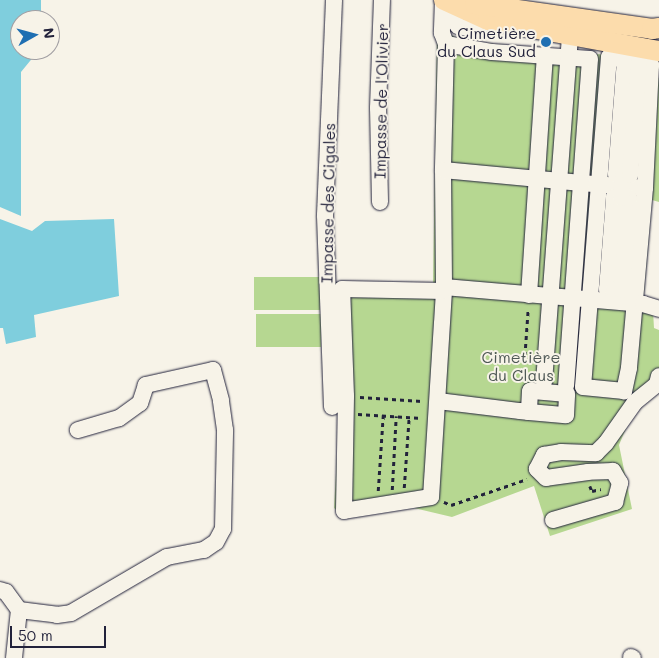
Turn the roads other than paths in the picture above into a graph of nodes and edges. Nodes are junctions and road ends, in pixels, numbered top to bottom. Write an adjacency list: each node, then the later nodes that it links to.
1 (334, 0): 31 (street, Impasse des Cigales)
2 (382, 0): 18 (street, Impasse de l'Olivier)
3 (447, 1): 4 (main road); 5 (main road); 6 (street)
4 (659, 28)
5 (570, 35): 7 (main road); 9 (street)
6 (446, 44): 8 (street); 11 (street)
7 (659, 51)
8 (545, 55): 9 (street); 12 (street)
9 (568, 57): 13 (street); 14 (street)
10 (632, 60): 15 (street); 16 (street); 17 (street)
11 (443, 170): 12 (street); 19 (street)
12 (537, 179): 13 (street); 20 (street)
13 (558, 181): 14 (street); 22 (street)
14 (581, 183): 15 (street); 23 (street)
15 (599, 185): 16 (street); 24 (street)
16 (622, 186): 17 (street); 21 (street)
17 (645, 188): 25 (street)
18 (380, 202)
19 (444, 289): 20 (street); 30 (street); 30 (street)
20 (529, 295): 22 (street)
21 (613, 295): 24 (street); 25 (street)
22 (551, 296): 23 (street); 28 (street)
23 (573, 298): 24 (street); 29 (street)
24 (590, 300): 25 (street)
25 (634, 303): 26 (street)
26 (659, 309)
27 (659, 376): 34 (street)
28 (544, 382)
29 (566, 385)
30 (438, 402): 32 (street)
31 (332, 407)
32 (529, 412)
33 (78, 430): 36 (street)
34 (553, 520)
35 (0, 590): 36 (street)
36 (19, 610): 37 (street)
37 (14, 658)

